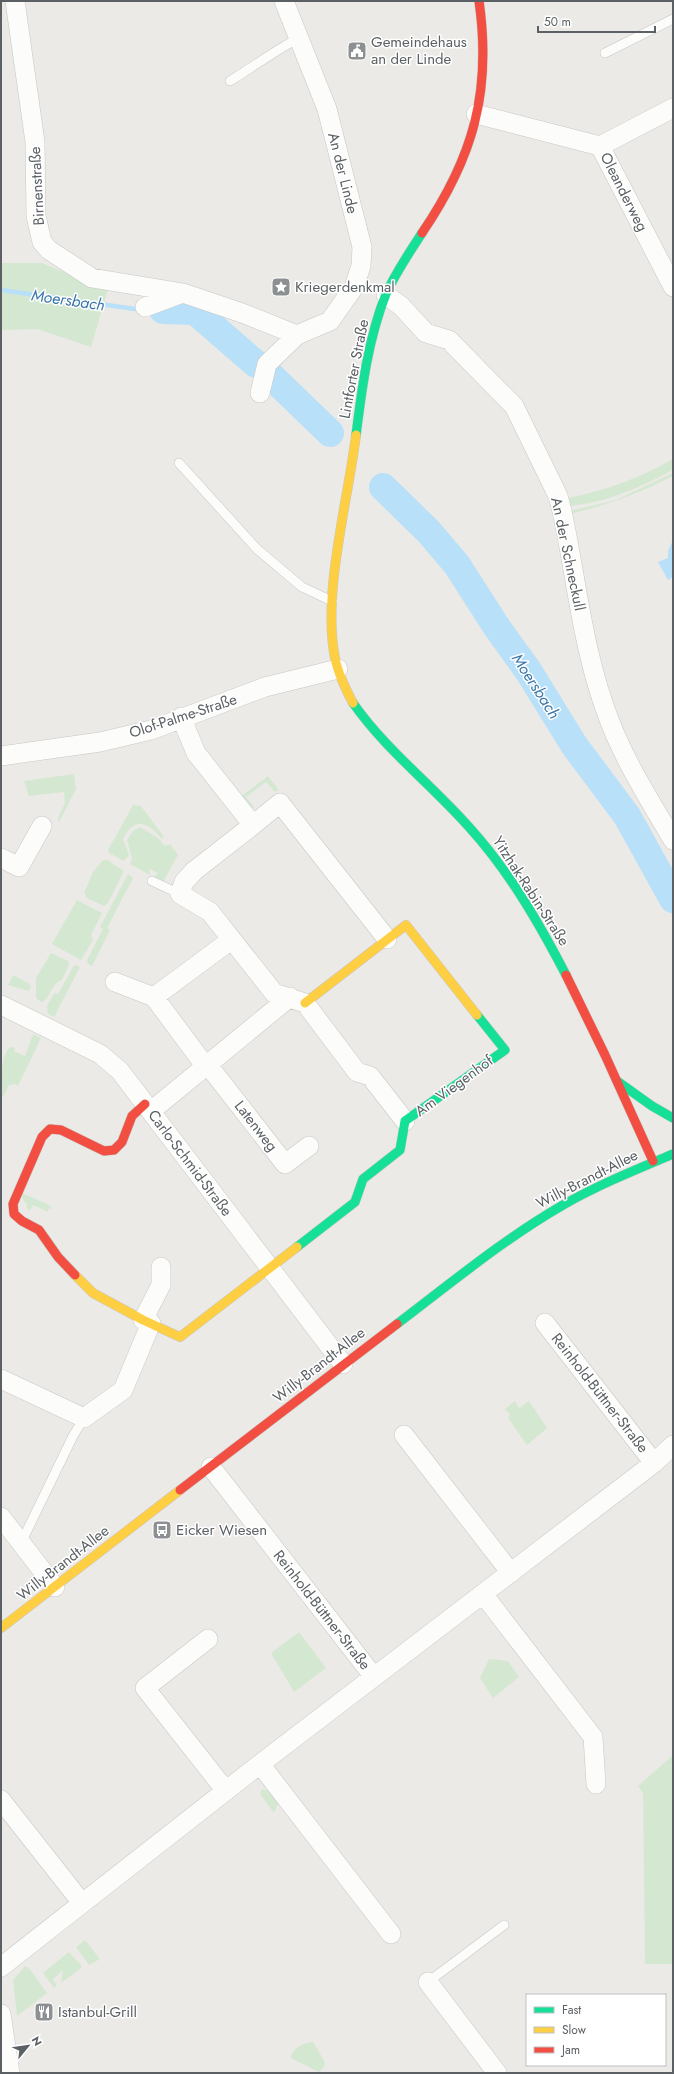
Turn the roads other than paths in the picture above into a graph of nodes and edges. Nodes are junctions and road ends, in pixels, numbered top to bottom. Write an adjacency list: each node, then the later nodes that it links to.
1 (16, 1): 12 (street, Birnenstraße)
2 (284, 1): 5 (street, An der Linde)
3 (479, 1): 9 (street, Lintforter Straße)
4 (673, 19): 6 (lane)
5 (299, 38): 7 (lane); 15 (street, An der Linde)
6 (605, 53)
7 (230, 81)
8 (673, 108): 10 (street)
9 (476, 114): 10 (street, Oleanderweg); 13 (street, Lintforter Straße)
10 (600, 146): 11 (street, Oleanderweg)
11 (673, 287)
12 (183, 293): 14 (street); 15 (street, Birnenstraße)
13 (386, 295): 18 (street, Lintforter Straße); 24 (street, An der Schneckull)
14 (145, 307)
15 (304, 332): 16 (street)
16 (260, 393)
17 (179, 463): 18 (lane)
18 (333, 602): 19 (street, Lintforter Straße)
19 (338, 669): 20 (street, Olof-Palme-Straße); 35 (street, Yitzhak-Rabin-Straße)
20 (181, 718): 21 (street, Olof-Palme-Straße); 22 (street)
21 (1, 756)
22 (253, 825): 27 (street); 29 (street)
23 (42, 826): 25 (street)
24 (673, 840)
25 (1, 858)
26 (152, 880): 27 (lane)
27 (180, 894): 28 (street)
28 (231, 940): 31 (street); 32 (street)
29 (387, 940): 32 (street, Am Viegenhof); 38 (street, Am Viegenhof)
30 (115, 982): 31 (street)
31 (154, 997): 34 (street)
32 (298, 1000): 34 (street); 38 (street)
33 (1, 1005): 36 (street, Carlo-Schmid-Straße)
34 (207, 1066): 36 (street); 39 (street, Latenweg)
35 (617, 1081): 37 (street); 41 (street, Yitzhak-Rabin-Straße)
36 (148, 1108): 43 (street, Carlo-Schmid-Straße); 44 (street)
37 (673, 1118)
38 (405, 1121): 43 (street, Am Viegenhof)
39 (309, 1146)
40 (673, 1154): 41 (street, Willy-Brandt-Allee)
41 (653, 1161): 46 (street, Willy-Brandt-Allee)
42 (161, 1267): 44 (street)
43 (270, 1268): 44 (street, Am Viegenhof); 46 (street, Carlo-Schmid-Straße)
44 (147, 1322): 48 (street)
45 (545, 1324): 51 (street, Reinhold-Büttner-Straße)
46 (343, 1364): 52 (street, Willy-Brandt-Allee)
47 (1, 1379): 48 (street)
48 (84, 1418): 54 (lane)
49 (404, 1435): 55 (street)
50 (673, 1445): 51 (street, Reinhold-Büttner-Straße)
51 (654, 1463): 55 (street, Reinhold-Büttner-Straße)
52 (211, 1467): 56 (street, Willy-Brandt-Allee); 60 (street, Reinhold-Büttner-Straße)
53 (2, 1519): 54 (street)
54 (21, 1543): 56 (street)
55 (511, 1573): 57 (street, Reinhold-Büttner-Straße)
56 (55, 1587): 58 (street, Willy-Brandt-Allee)
57 (483, 1594): 60 (street, Reinhold-Büttner-Straße); 62 (street)
58 (1, 1628)
59 (208, 1639): 63 (street)
60 (374, 1677): 61 (street, Reinhold-Büttner-Straße)
61 (260, 1764): 63 (street, Reinhold-Büttner-Straße); 67 (street)
62 (596, 1784)
63 (226, 1791): 65 (street, Reinhold-Büttner-Straße)
64 (1, 1800): 65 (street)
65 (82, 1903): 68 (street, Reinhold-Büttner-Straße)
66 (504, 1925): 69 (lane)
67 (391, 1934)
68 (1, 1967)
69 (428, 1982): 72 (street)
70 (1, 2014): 71 (street)
71 (10, 2073)
72 (497, 2073)

